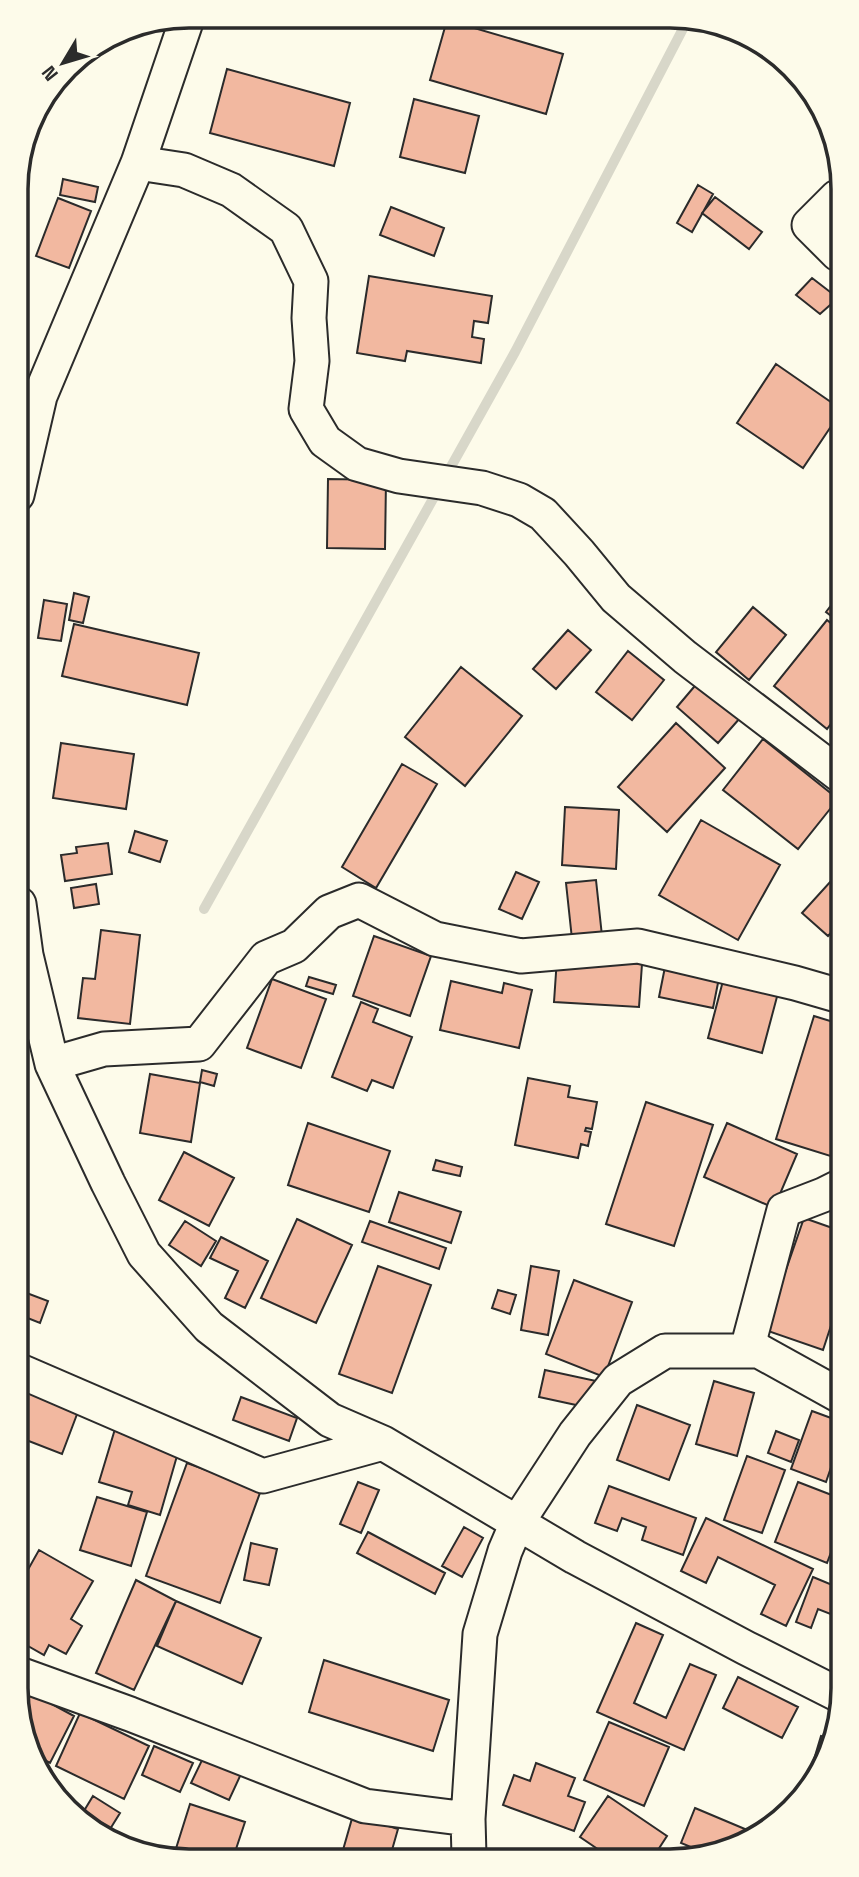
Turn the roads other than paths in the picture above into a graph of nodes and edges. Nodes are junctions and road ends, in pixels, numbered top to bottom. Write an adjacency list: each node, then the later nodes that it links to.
1 (184, 28): 2 (street)
2 (138, 163): 5 (street); 6 (street)
3 (831, 203): 4 (street)
4 (831, 247)
5 (28, 448)
6 (831, 766)
7 (28, 973): 9 (street)
8 (831, 993): 9 (street)
9 (52, 1064): 14 (street)
10 (831, 1191): 11 (street)
11 (759, 1352): 13 (street); 15 (street)
12 (28, 1374): 14 (street)
13 (831, 1390)
14 (383, 1443): 15 (street)
15 (517, 1524): 17 (street); 18 (street)
16 (28, 1677): 19 (street)
17 (831, 1691)
18 (476, 1716): 19 (street); 20 (street)
19 (365, 1806): 20 (street)
20 (468, 1819): 21 (street)
21 (469, 1849)

